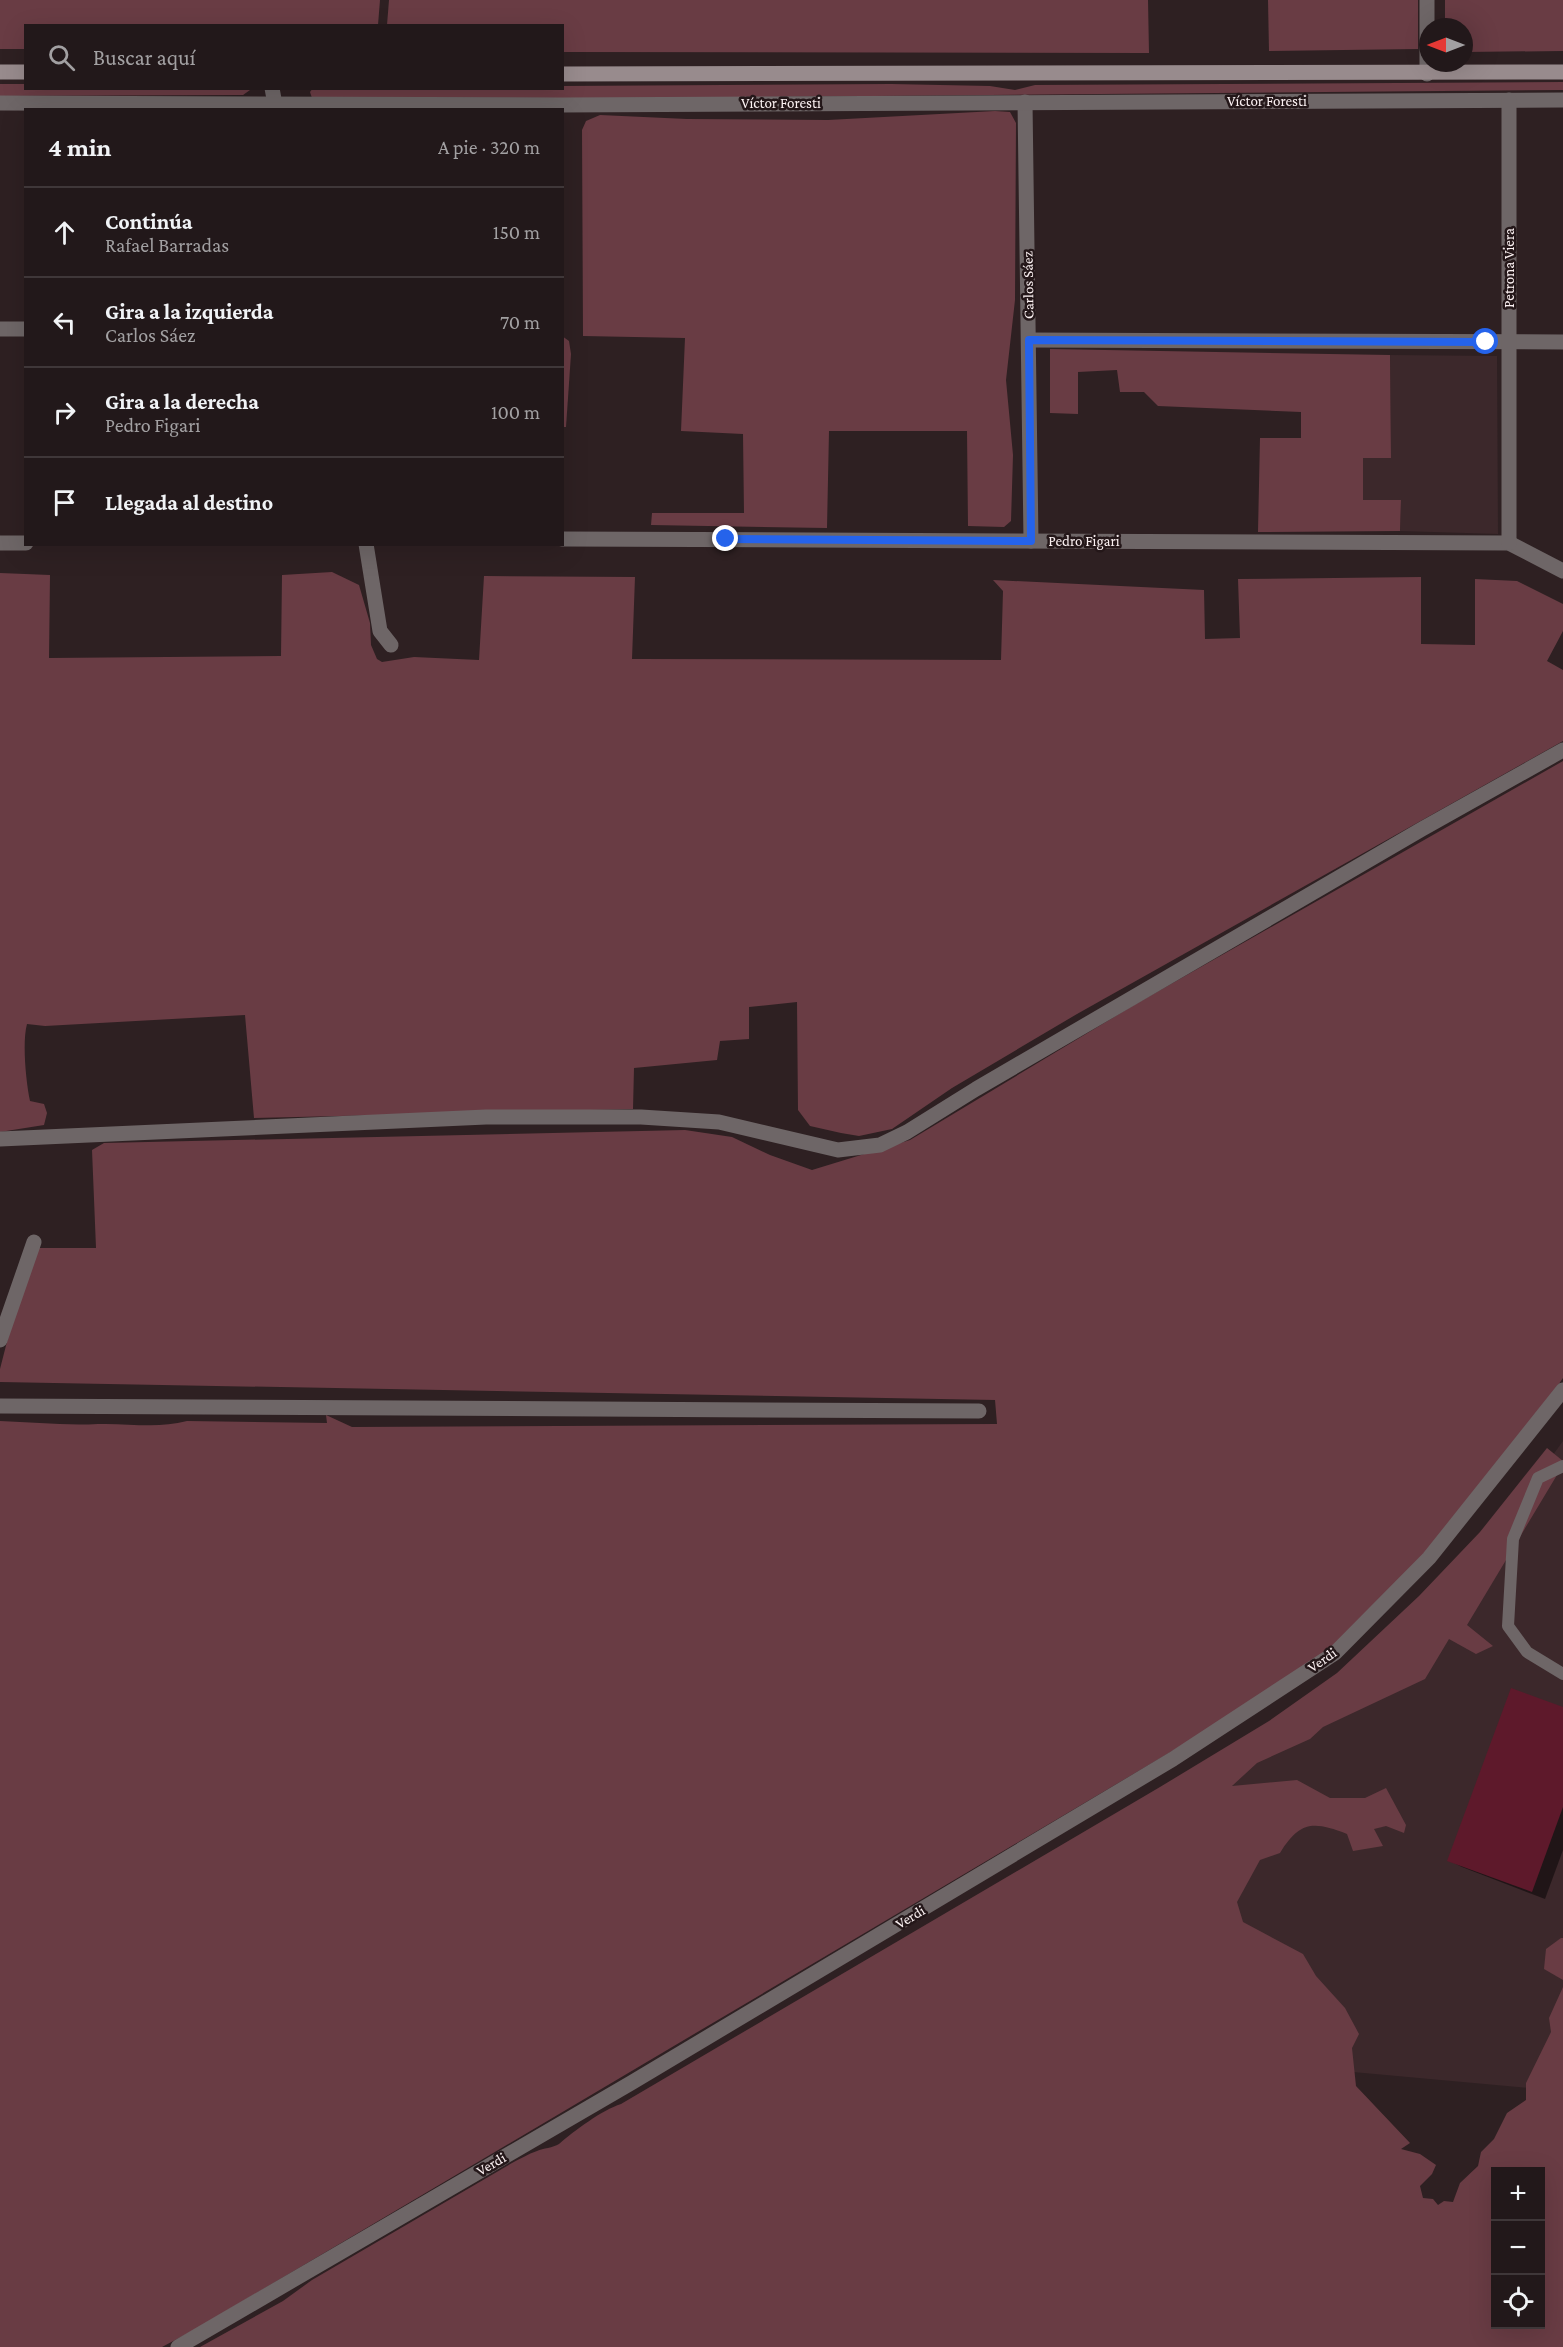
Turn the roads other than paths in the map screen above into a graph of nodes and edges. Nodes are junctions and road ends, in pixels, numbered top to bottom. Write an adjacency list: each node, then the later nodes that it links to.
1 (1427, 0): 6 (street)
2 (0, 72): 3 (street)
3 (24, 72)
4 (1563, 72): 6 (street, Víctor Foresti)
5 (564, 74): 6 (street, Víctor Foresti)
6 (1426, 74)
7 (274, 100): 11 (street, Víctor Foresti); 12 (street, Víctor Foresti)
8 (1509, 100): 9 (street, Víctor Foresti); 10 (street, Víctor Foresti); 16 (street, Petrona Viera)
9 (1563, 100)
10 (1025, 102): 12 (street, Víctor Foresti); 15 (street, Carlos Sáez)
11 (0, 103)
12 (560, 107)
13 (0, 329): 14 (street)
14 (24, 329)
15 (1029, 340): 16 (street); 19 (street, Carlos Sáez)
16 (1509, 342): 17 (street); 22 (street, Petrona Viera)
17 (1563, 342)
18 (564, 539): 19 (street, Pedro Figari)
19 (1031, 541): 22 (street, Pedro Figari)
20 (0, 543): 21 (street)
21 (24, 543)
22 (1509, 543): 24 (street, Pedro Figari)
23 (366, 546): 25 (street)
24 (1563, 571)
25 (391, 645)
26 (1563, 750): 27 (street)
27 (0, 1139)
28 (34, 1242): 29 (street)
29 (0, 1340)
30 (1563, 1390): 35 (street, Verdi)
31 (0, 1406): 32 (street)
32 (979, 1411)
33 (1563, 1466): 34 (lane)
34 (1563, 1674)
35 (177, 2347)

